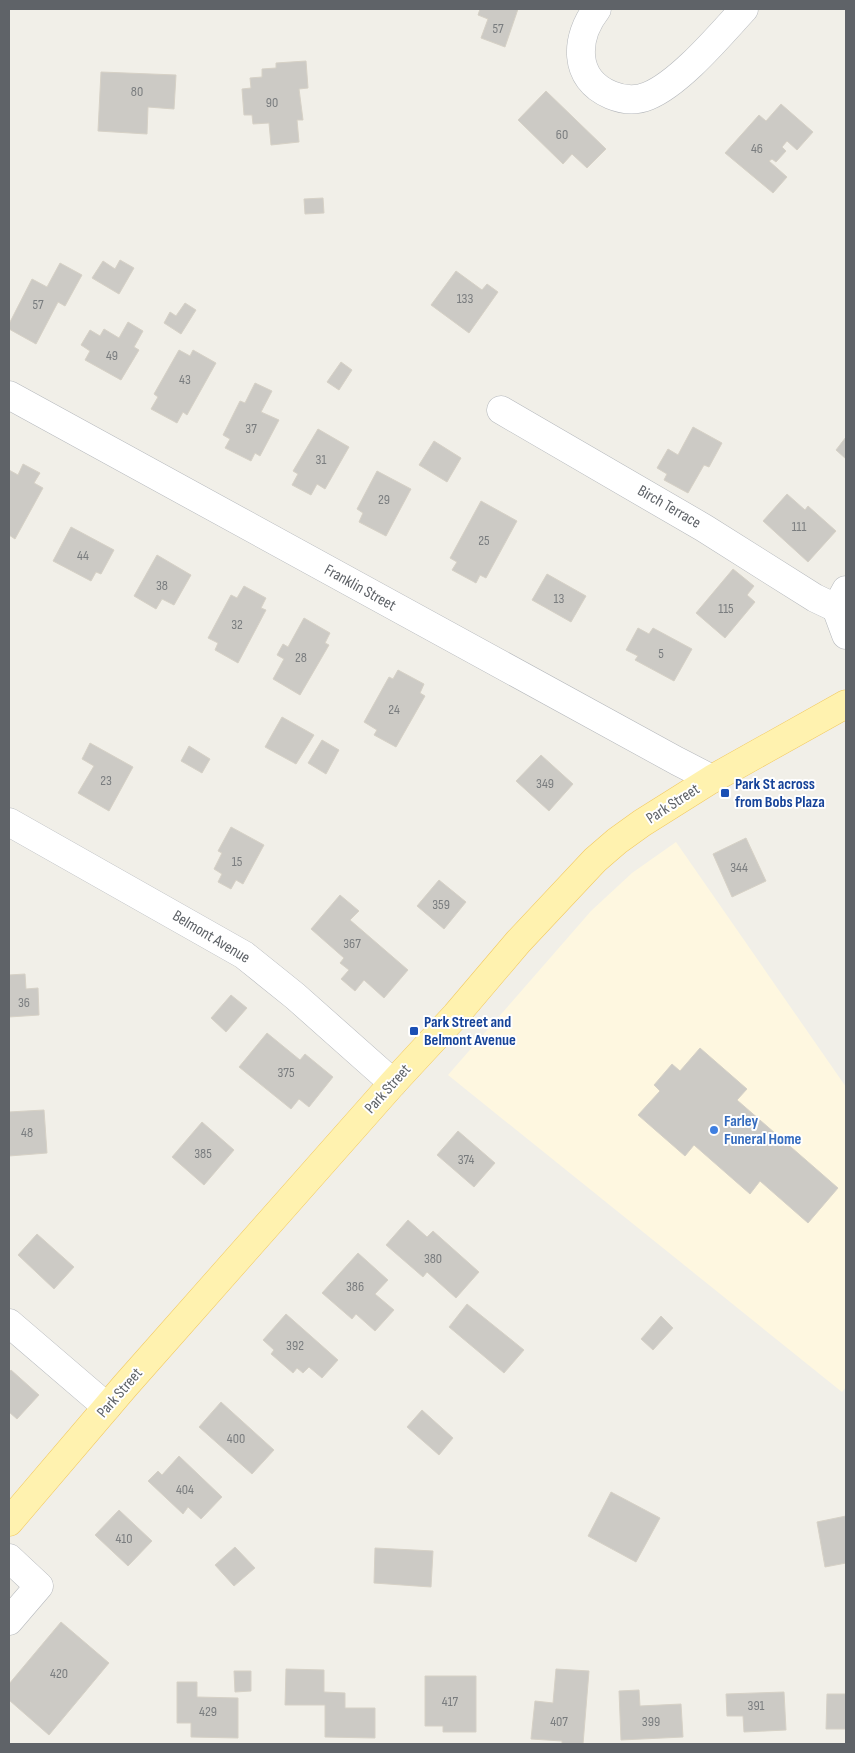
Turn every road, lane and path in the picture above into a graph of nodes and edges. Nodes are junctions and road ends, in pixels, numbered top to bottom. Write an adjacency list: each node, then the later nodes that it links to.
1 (598, 9): 2 (street)
2 (744, 9)
3 (9, 395): 8 (street, Franklin Street)
4 (501, 410): 5 (street, Birch Terrace)
5 (841, 599): 6 (street)
6 (846, 635)
7 (845, 707): 8 (main road, Park Street)
8 (712, 779): 10 (main road, Park Street)
9 (9, 822): 10 (street, Belmont Avenue)
10 (392, 1083): 12 (main road, Park Street)
11 (9, 1323): 12 (street)
12 (107, 1407): 13 (main road, Park Street)
13 (9, 1522)
14 (9, 1558): 15 (street)
15 (9, 1621)

